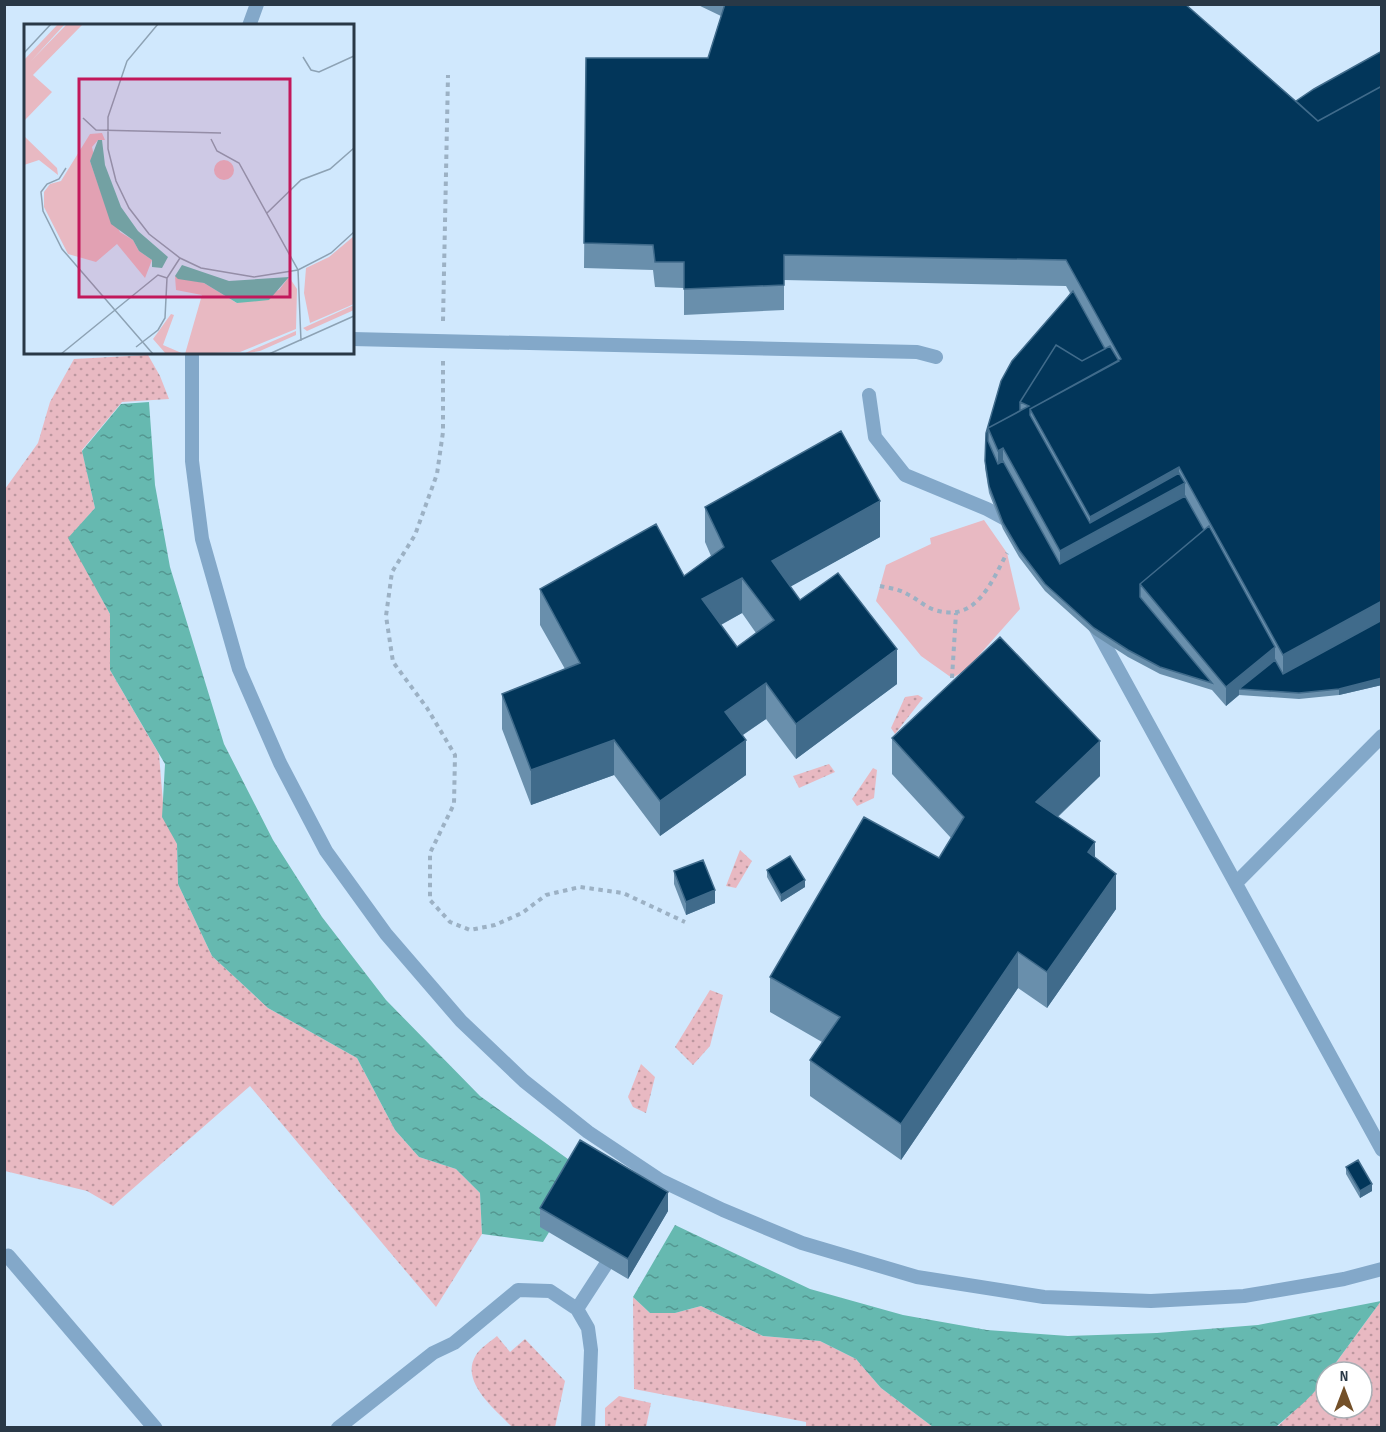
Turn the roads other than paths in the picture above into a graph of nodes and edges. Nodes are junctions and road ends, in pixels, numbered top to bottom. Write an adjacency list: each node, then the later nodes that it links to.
1 (257, 4): 2 (lane)
2 (250, 24)
3 (354, 339): 5 (lane)
4 (192, 354): 14 (lane)
5 (936, 357)
6 (869, 395): 7 (lane)
7 (1026, 530)
8 (1088, 615): 10 (lane)
9 (1382, 736): 10 (lane)
10 (1236, 883): 11 (lane)
11 (1382, 1150)
12 (623, 1238): 15 (lane)
13 (6, 1254): 16 (street)
14 (1382, 1269)
15 (577, 1309): 17 (lane); 18 (lane)
16 (155, 1428)
17 (338, 1428)
18 (588, 1428)

